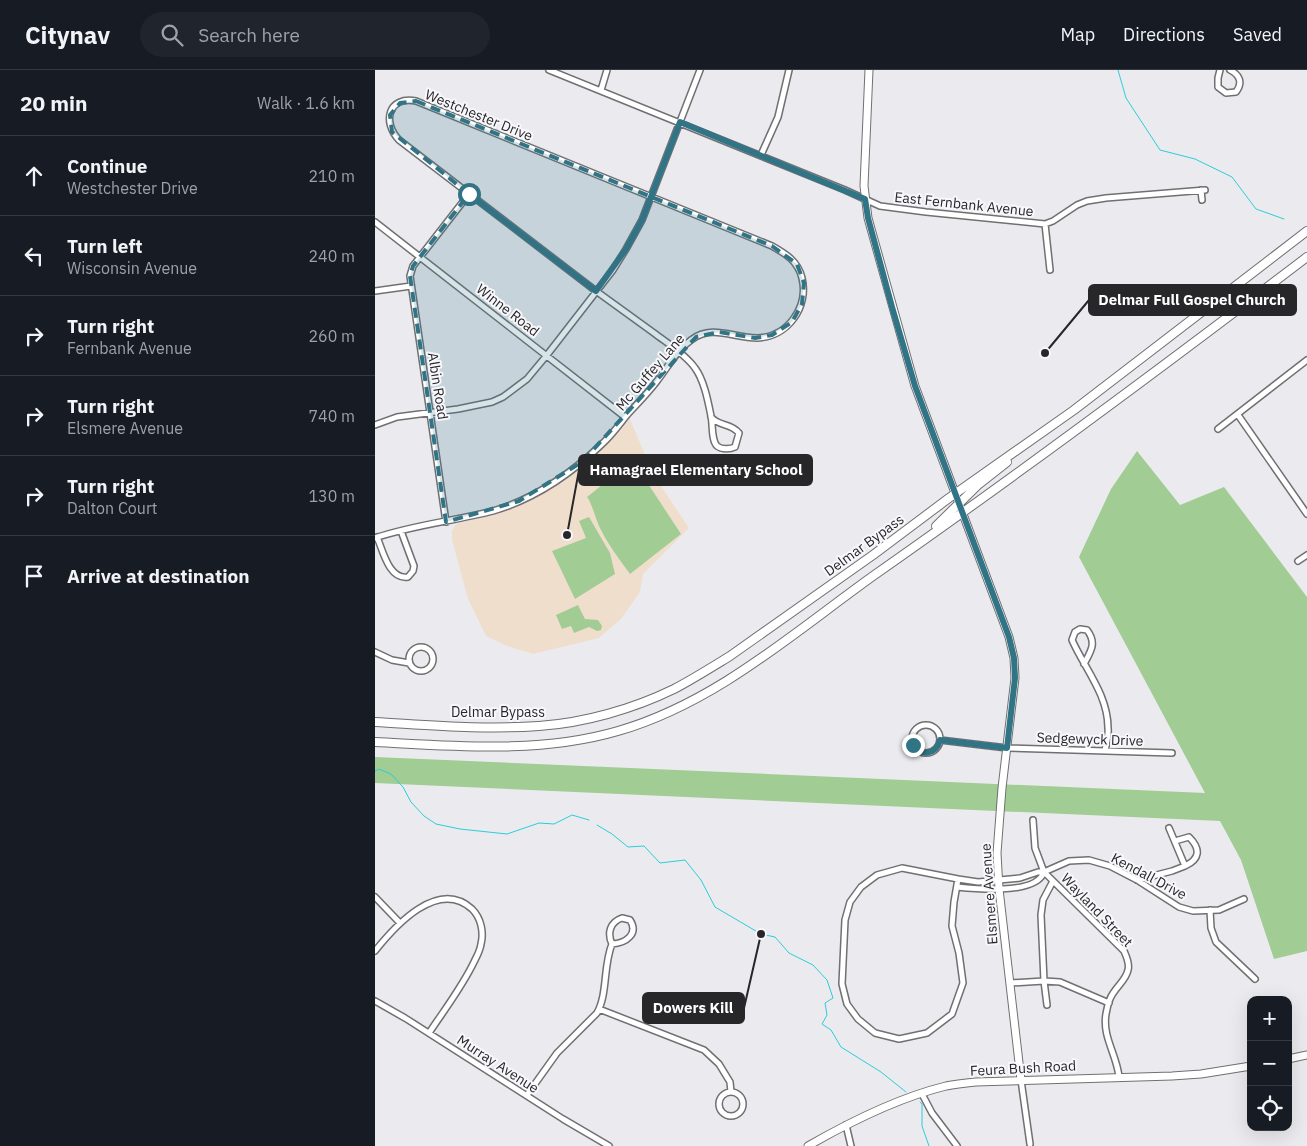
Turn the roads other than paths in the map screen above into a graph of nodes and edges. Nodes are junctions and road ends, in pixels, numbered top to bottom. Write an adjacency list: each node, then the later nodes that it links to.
1 (549, 70): 8 (street, East Fernbank Avenue)
2 (607, 70): 8 (street)
3 (700, 70): 9 (street)
4 (789, 70): 10 (street)
5 (869, 70): 13 (main road, Elsmere Avenue)
6 (1220, 70): 7 (street)
7 (1231, 70)
8 (601, 90): 9 (street, East Fernbank Avenue)
9 (680, 122): 10 (street, East Fernbank Avenue); 12 (street)
10 (761, 155): 13 (street, East Fernbank Avenue)
11 (469, 194): 12 (street, Westchester Drive); 19 (street, Albin Road); 23 (street, Westchester Drive)
12 (651, 197): 23 (street); 24 (street, Mc Guffey Lane)
13 (865, 199): 16 (street, East Fernbank Avenue); 34 (main road, Elsmere Avenue)
14 (1202, 200): 16 (street, East Fernbank Avenue)
15 (375, 222): 19 (street, Winne Road)
16 (1045, 224): 20 (street)
17 (1307, 231): 33 (main road, Delmar Bypass)
18 (1307, 257): 36 (main road)
19 (420, 258): 21 (street, Albin Road); 25 (street, Winne Road)
20 (1050, 270)
21 (411, 286): 22 (street); 27 (street, Albin Road)
22 (375, 291)
23 (596, 291): 24 (street, Westchester Drive); 25 (street)
24 (678, 352): 29 (street, Mc Guffey Lane); 30 (street, Westchester Drive)
25 (547, 355): 27 (street); 29 (street, Winne Road)
26 (1307, 360): 28 (street)
27 (430, 412): 31 (street); 38 (street, Albin Road)
28 (1238, 415): 32 (street); 37 (street)
29 (625, 417): 38 (street, Mc Guffey Lane)
30 (711, 417): 30 (street, Westchester Drive)
31 (375, 425)
32 (1218, 429)
33 (1039, 435): 34 (main road, Delmar Bypass); 35 (main road)
34 (955, 494): 35 (main road, Elsmere Avenue); 47 (main road, Delmar Bypass)
35 (959, 504): 36 (main road, Elsmere Avenue); 43 (main road)
36 (962, 514): 43 (main road); 50 (main road, Elsmere Avenue)
37 (1307, 514)
38 (446, 522): 39 (street, Mc Guffey Lane)
39 (401, 531): 40 (street, Mc Guffey Lane); 40 (street)
40 (376, 537)
41 (1307, 555): 42 (street)
42 (1298, 561)
43 (872, 578): 49 (main road)
44 (375, 652): 45 (street)
45 (409, 663): 45 (street)
46 (1084, 664): 46 (street); 51 (street)
47 (375, 722)
48 (940, 740): 48 (street); 50 (street, Sedgewyck Drive)
49 (375, 742)
50 (1007, 748): 51 (street, Sedgewyck Drive); 59 (main road, Elsmere Avenue)
51 (1105, 751): 52 (street, Sedgewyck Drive)
52 (1172, 753)
53 (1033, 820): 57 (street)
54 (1169, 828): 55 (street)
55 (1175, 841): 56 (street); 56 (street)
56 (1185, 866): 60 (street)
57 (1044, 872): 59 (street, Kendall Drive); 60 (street, Kendall Drive); 61 (street, Wayland Street); 63 (street, Kendall Drive)
58 (959, 879): 59 (street, Kendall Drive); 62 (street); 62 (street)
59 (998, 880): 63 (main road, Elsmere Avenue)
60 (1137, 880): 66 (street, Kendall Drive)
61 (1053, 881): 71 (street); 74 (street, Wayland Street)
62 (957, 887): 63 (street, Kendall Drive)
63 (999, 889): 72 (main road, Elsmere Avenue)
64 (375, 897): 67 (street)
65 (1244, 900): 66 (street, Kendall Drive)
66 (1210, 910): 70 (street)
67 (400, 923): 69 (street); 77 (street)
68 (612, 944): 68 (street); 76 (street)
69 (375, 951)
70 (1255, 979)
71 (1044, 981): 72 (street); 74 (street); 75 (street)
72 (1010, 984): 82 (main road, Elsmere Avenue)
73 (375, 1001): 77 (street, Murray Avenue)
74 (1109, 1003): 81 (street, Wayland Street)
75 (1047, 1005)
76 (599, 1009): 83 (street); 85 (street)
77 (429, 1033): 85 (street, Murray Avenue)
78 (1307, 1055): 79 (main road)
79 (1292, 1058)
80 (1247, 1067): 81 (main road, Feura Bush Road)
81 (1119, 1077): 82 (main road, Feura Bush Road)
82 (1021, 1080): 84 (main road, Feura Bush Road); 87 (street)
83 (731, 1092): 83 (street)
84 (922, 1094): 86 (main road, Feura Bush Road); 91 (street)
85 (527, 1095): 88 (street, Murray Avenue)
86 (846, 1126): 89 (main road, Feura Bush Road); 90 (street)
87 (1030, 1144)
88 (609, 1146)
89 (808, 1146)
90 (851, 1146)
91 (957, 1146)

